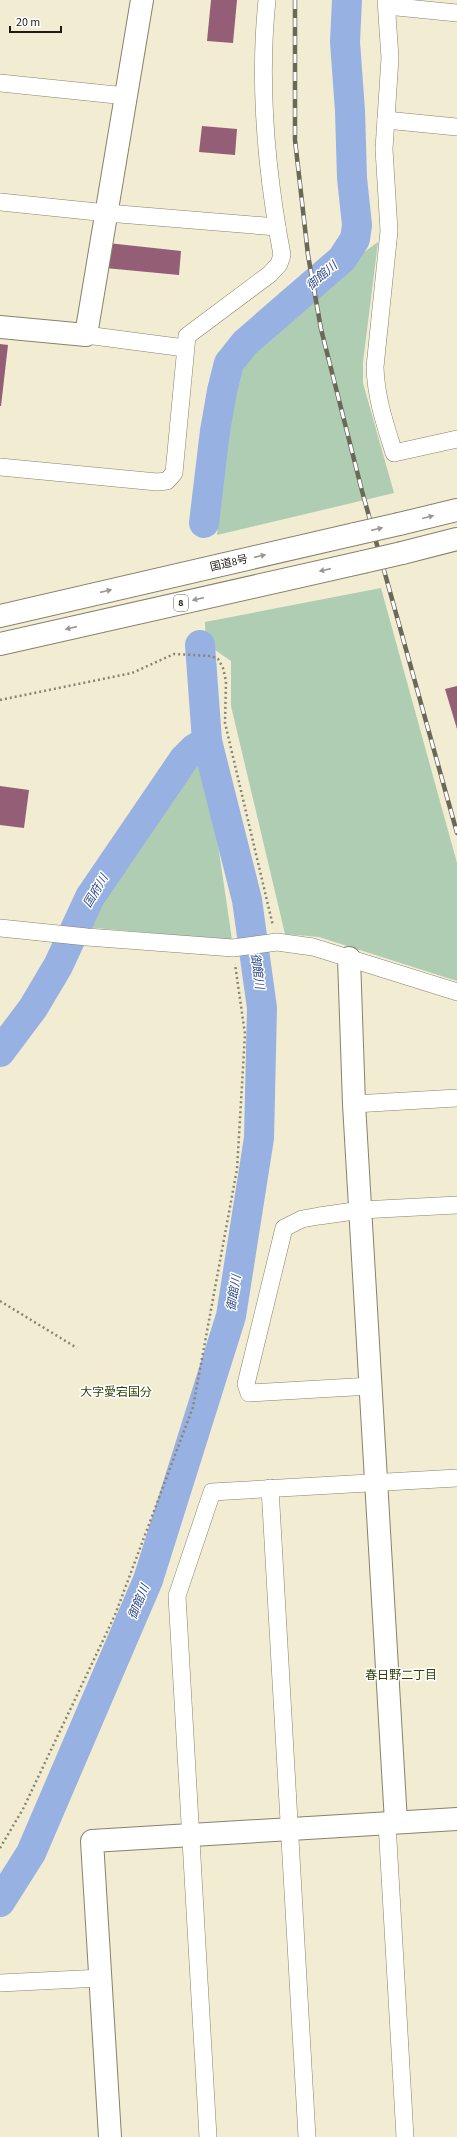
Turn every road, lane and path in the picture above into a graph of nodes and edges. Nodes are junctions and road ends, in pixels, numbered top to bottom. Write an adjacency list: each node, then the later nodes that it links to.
1 (142, 0): 6 (main road)
2 (267, 0): 11 (street)
3 (387, 3): 4 (street); 7 (street)
4 (457, 13)
5 (0, 84): 6 (street)
6 (126, 96): 10 (main road)
7 (386, 120): 8 (street); 15 (street)
8 (457, 127)
9 (0, 202): 10 (street)
10 (106, 213): 11 (street); 13 (main road)
11 (277, 228): 14 (street)
12 (0, 327): 13 (main road)
13 (86, 336): 14 (street)
14 (185, 348): 16 (street)
15 (457, 439)
16 (0, 467)
17 (457, 510): 19 (main road, 国道8号, one-way to 17, bridge)
18 (457, 539): 20 (main road, 8, one-way to 20, bridge)
19 (0, 616)
20 (0, 644)
21 (0, 700): 23 (path)
22 (0, 928): 24 (street)
23 (277, 942): 24 (street); 25 (street)
24 (233, 948): 41 (path)
25 (349, 958): 26 (street); 28 (main road)
26 (457, 992)
27 (457, 1098): 28 (street)
28 (354, 1104): 30 (main road)
29 (457, 1205): 30 (street)
30 (361, 1210): 33 (main road); 33 (street)
31 (0, 1301): 32 (path)
32 (77, 1348)
33 (371, 1386): 35 (main road)
34 (457, 1478): 35 (street)
35 (375, 1482): 36 (street); 38 (main road)
36 (270, 1488): 39 (street); 40 (street)
37 (457, 1819): 38 (main road)
38 (392, 1822): 39 (main road); 47 (street)
39 (289, 1829): 40 (main road); 46 (street)
40 (190, 1835): 42 (main road); 45 (street)
41 (0, 1848)
42 (101, 1978): 43 (street); 44 (main road)
43 (0, 1983)
44 (110, 2137)
45 (208, 2137)
46 (307, 2137)
47 (405, 2137)

